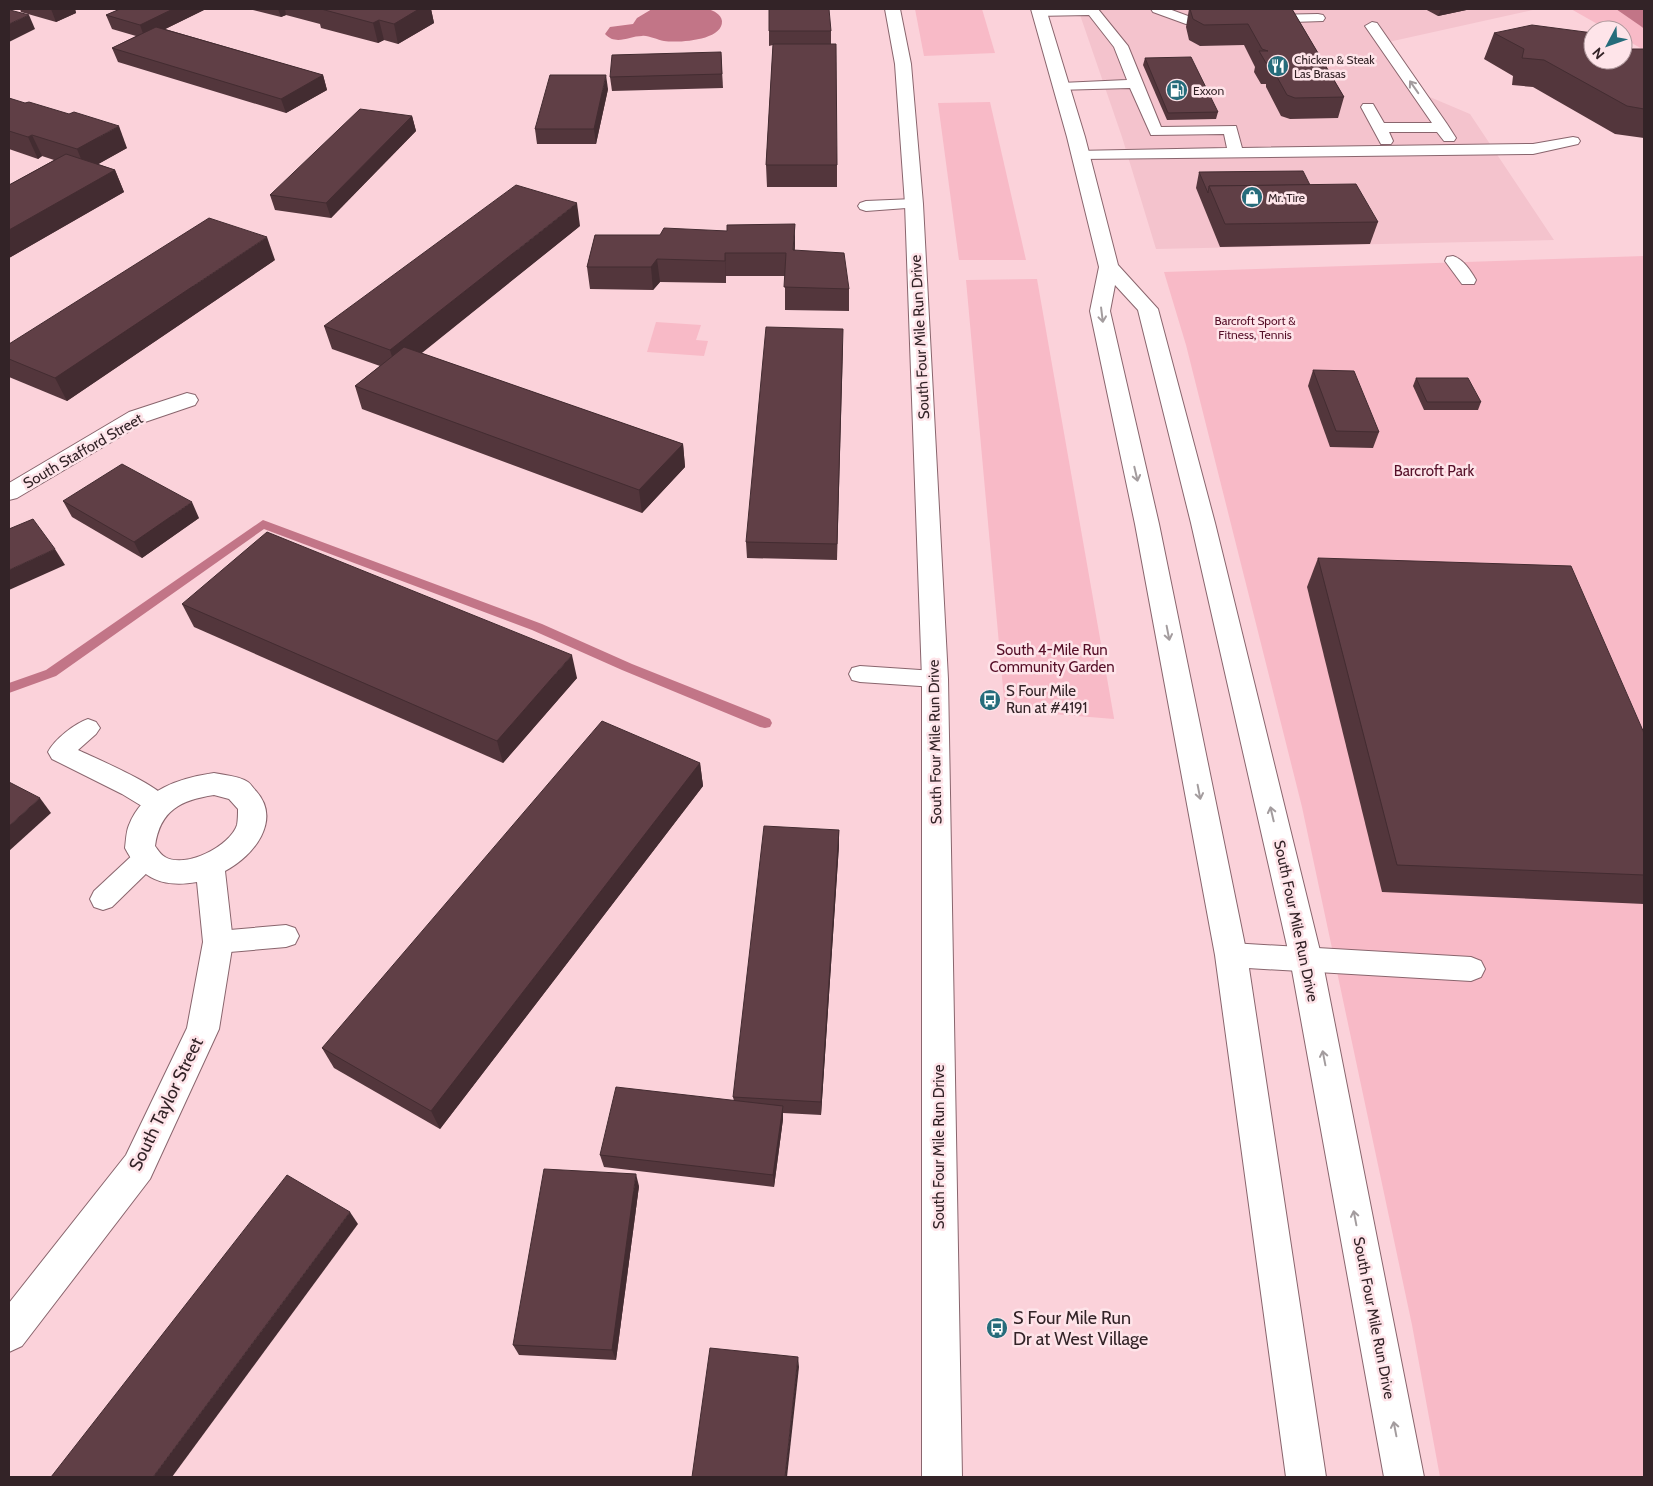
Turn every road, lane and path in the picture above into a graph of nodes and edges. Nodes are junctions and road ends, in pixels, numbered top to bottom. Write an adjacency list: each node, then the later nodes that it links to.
1 (892, 9): 23 (main road, South Four Mile Run Drive)
2 (1158, 9): 5 (lane)
3 (1039, 11): 8 (lane); 9 (main road, South Four Mile Run Drive)
4 (1318, 18): 6 (lane)
5 (1233, 19)
6 (1252, 19)
7 (1372, 26): 11 (lane, one-way to 7)
8 (1135, 84): 9 (lane); 18 (lane)
9 (1062, 87): 19 (main road, South Four Mile Run Drive)
10 (1368, 107): 12 (lane)
11 (1442, 127): 12 (lane); 14 (lane)
12 (1379, 128): 16 (lane)
13 (1573, 141): 14 (lane)
14 (1453, 150): 16 (lane); 21 (lane)
15 (1370, 151): 16 (lane); 18 (lane); 22 (lane)
16 (1392, 151)
17 (1171, 153): 18 (lane); 19 (lane); 20 (lane)
18 (1235, 153)
19 (1080, 154): 26 (main road, South Four Mile Run Drive)
20 (1184, 165)
21 (1459, 166)
22 (1380, 168)
23 (914, 204): 24 (lane); 31 (main road, South Four Mile Run Drive)
24 (866, 206)
25 (1453, 261): 27 (lane)
26 (1109, 267): 39 (main road, South Four Mile Run Drive, one-way to 39); 40 (main road, South Four Mile Run Drive, one-way to 26)
27 (1468, 280)
28 (187, 400): 29 (main road, South Stafford Street)
29 (9, 493)
30 (860, 674): 31 (lane)
31 (935, 679): 43 (main road, South Four Mile Run Drive)
32 (88, 728): 33 (lane)
33 (159, 804): 34 (main road); 35 (main road)
34 (147, 856): 35 (main road); 36 (lane)
35 (210, 866): 38 (main road, South Taylor Street)
36 (103, 899)
37 (286, 936): 38 (lane)
38 (218, 942): 42 (main road, South Taylor Street)
39 (1231, 955): 40 (lane); 44 (main road, South Four Mile Run Drive)
40 (1306, 959): 41 (lane); 45 (main road, South Four Mile Run Drive, one-way to 40)
41 (1471, 969)
42 (9, 1332)
43 (942, 1477)
44 (1306, 1477)
45 (1404, 1477)

